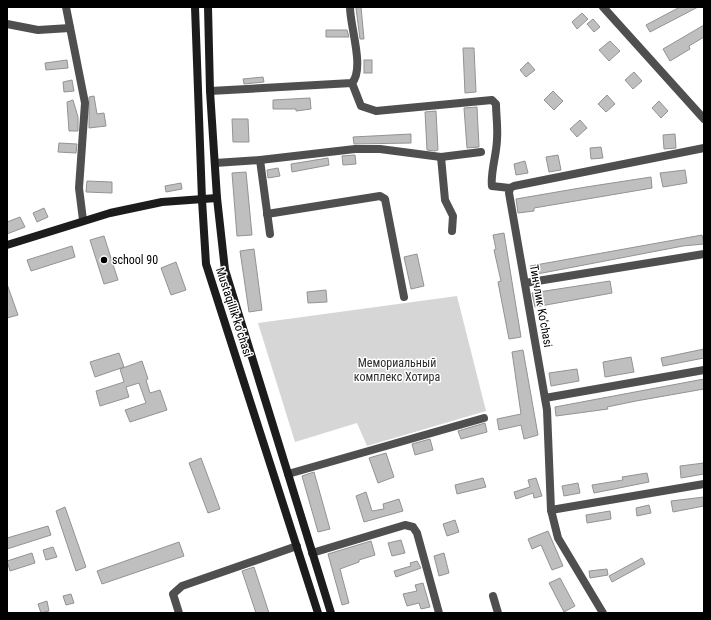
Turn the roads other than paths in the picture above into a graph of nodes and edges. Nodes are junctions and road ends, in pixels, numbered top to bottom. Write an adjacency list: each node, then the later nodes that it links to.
1 (66, 7): 7 (street)
2 (195, 7): 18 (main road, Mustaqillik ko’chasi)
3 (208, 7): 9 (main road, Mustaqillik ko’chasi)
4 (350, 7): 8 (street)
5 (603, 7): 10 (street)
6 (7, 24): 7 (street)
7 (70, 28): 20 (street)
8 (352, 83): 9 (street); 16 (street)
9 (210, 92): 15 (main road, Mustaqillik ko’chasi)
10 (704, 119)
11 (704, 148): 16 (street)
12 (481, 152): 13 (street)
13 (441, 157): 14 (street); 21 (street)
14 (260, 160): 15 (street); 19 (street)
15 (215, 163): 17 (main road, Mustaqillik ko’chasi)
16 (510, 188): 25 (street, Тинчлик Ko’chasi)
17 (217, 198): 18 (main road); 30 (main road, Mustaqillik ko’chasi)
18 (202, 200): 20 (main road); 33 (main road, Mustaqillik ko’chasi)
19 (267, 214): 22 (street); 26 (street)
20 (83, 220): 23 (main road)
21 (452, 231)
22 (270, 234)
23 (7, 245)
24 (704, 254): 25 (street)
25 (525, 284): 28 (street, Тинчлик Ko’chasi)
26 (404, 297)
27 (704, 370): 28 (street)
28 (545, 398): 32 (street, Тинчлик Ko’chasi)
29 (484, 418): 30 (street)
30 (288, 474): 34 (main road, Mustaqillik ko’chasi)
31 (704, 484): 32 (street)
32 (551, 510): 41 (street, Тинчлик Ko’chasi)
33 (297, 546): 36 (street); 37 (main road, Mustaqillik ko’chasi)
34 (312, 553): 38 (main road, Mustaqillik ko’chasi); 39 (street)
35 (493, 596): 40 (street)
36 (179, 613)
37 (318, 613)
38 (331, 613)
39 (439, 613)
40 (498, 613)
41 (603, 613)

